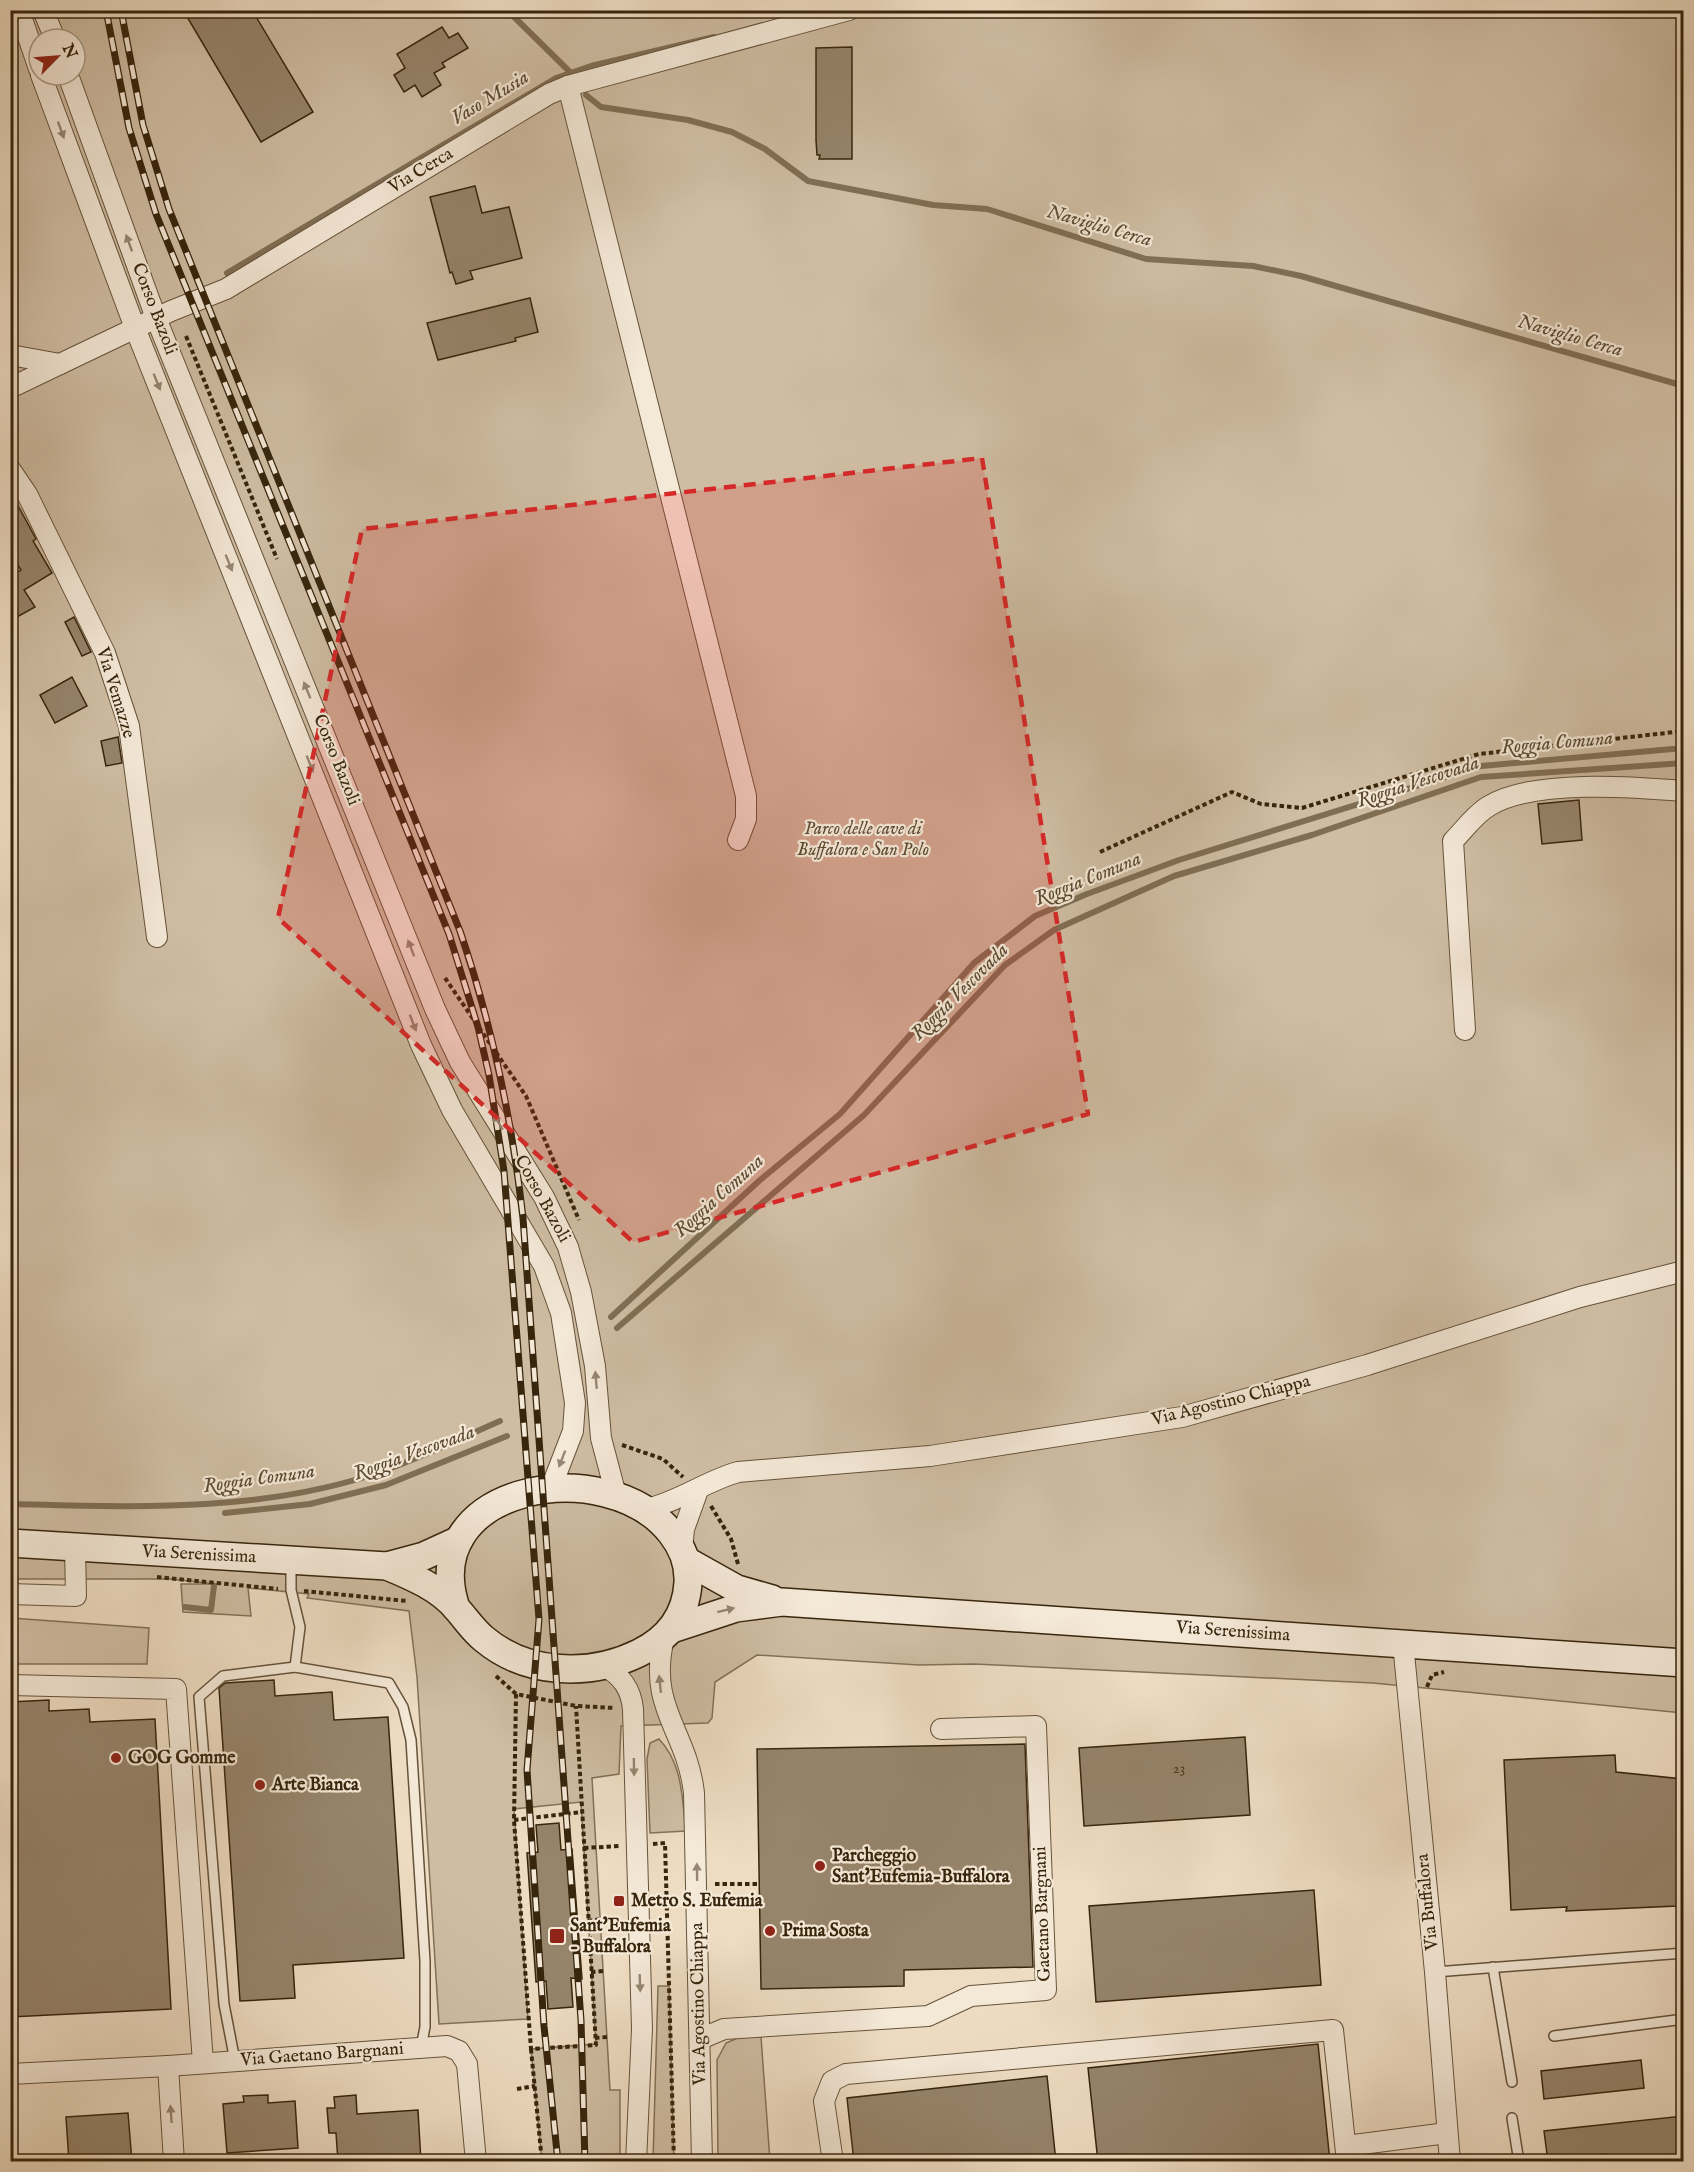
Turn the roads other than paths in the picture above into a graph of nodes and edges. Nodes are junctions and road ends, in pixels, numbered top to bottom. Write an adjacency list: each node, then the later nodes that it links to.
1 (19, 10): 5 (street)
2 (43, 10): 4 (street)
3 (849, 10): 6 (street, Via Cerca)
4 (50, 27)
5 (27, 34)
6 (568, 86): 9 (street, Via Cerca); 16 (street)
7 (45, 87): 10 (street, Corso Bazoli, one-way to 10)
8 (82, 87): 9 (street, Corso Bazoli, one-way to 8)
9 (164, 314): 10 (street, Via Cerca); 22 (street, Corso Bazoli, one-way to 9)
10 (135, 328): 12 (street, Via Cerca); 20 (street, Corso Bazoli, one-way to 20)
11 (10, 355): 12 (street)
12 (60, 364): 13 (street)
13 (10, 388)
14 (10, 469): 17 (street, Via Vemazze)
15 (1683, 791): 18 (street)
16 (738, 840)
17 (157, 937)
18 (1465, 1030)
19 (1683, 1271): 21 (street, Via Agostino Chiappa)
20 (551, 1488): 22 (main road, Via Serenissima); 24 (main road, Via Serenissima)
21 (698, 1490): 23 (street, Via Agostino Chiappa); 27 (street)
22 (616, 1495): 23 (main road, Via Serenissima)
23 (647, 1509): 27 (main road, Via Serenissima)
24 (459, 1540): 29 (main road, Via Serenissima); 32 (main road, Via Serenissima)
25 (10, 1543): 26 (main road, Via Serenissima)
26 (75, 1548): 28 (main road, Via Serenissima); 30 (street)
27 (685, 1555): 31 (main road, Via Serenissima); 33 (main road)
28 (291, 1560): 29 (main road, Via Serenissima); 37 (lane)
29 (387, 1566): 32 (main road, Via Serenissima)
30 (10, 1594)
31 (782, 1602): 33 (main road, Via Serenissima, one-way to 31); 34 (main road, Via Serenissima)
32 (456, 1608): 36 (main road, Via Serenissima)
33 (668, 1634): 36 (main road, Via Serenissima); 45 (street, Via Agostino Chiappa, one-way to 33)
34 (1403, 1643): 35 (main road, Via Serenissima); 42 (street, Via Buffalora)
35 (1683, 1663)
36 (604, 1666): 57 (street, one-way to 57)
37 (295, 1667): 46 (lane); 47 (lane)
38 (10, 1685): 48 (street)
39 (941, 1729): 45 (street, Gaetano Bargnani)
40 (1683, 1953): 41 (lane)
41 (1493, 1967): 42 (lane); 51 (lane)
42 (1435, 1972): 53 (street, Via Buffalora)
43 (1683, 2019): 44 (lane)
44 (1554, 2036)
45 (700, 2040): 58 (street, Via Agostino Chiappa)
46 (422, 2047): 47 (street, Via Gaetano Bargnani); 56 (street, Via Gaetano Bargnani)
47 (235, 2061): 48 (street, Via Gaetano Bargnani)
48 (203, 2063): 49 (street, Via Gaetano Bargnani)
49 (168, 2066): 50 (street, Via Gaetano Bargnani); 55 (street, one-way to 49)
50 (10, 2074)
51 (1512, 2082)
52 (1512, 2118): 61 (lane)
53 (1447, 2133): 54 (street); 60 (street, Via Buffalora)
54 (1347, 2154): 59 (street)
55 (174, 2162)
56 (476, 2162)
57 (636, 2162)
58 (702, 2162)
59 (834, 2162)
60 (1450, 2162)
61 (1519, 2162)

